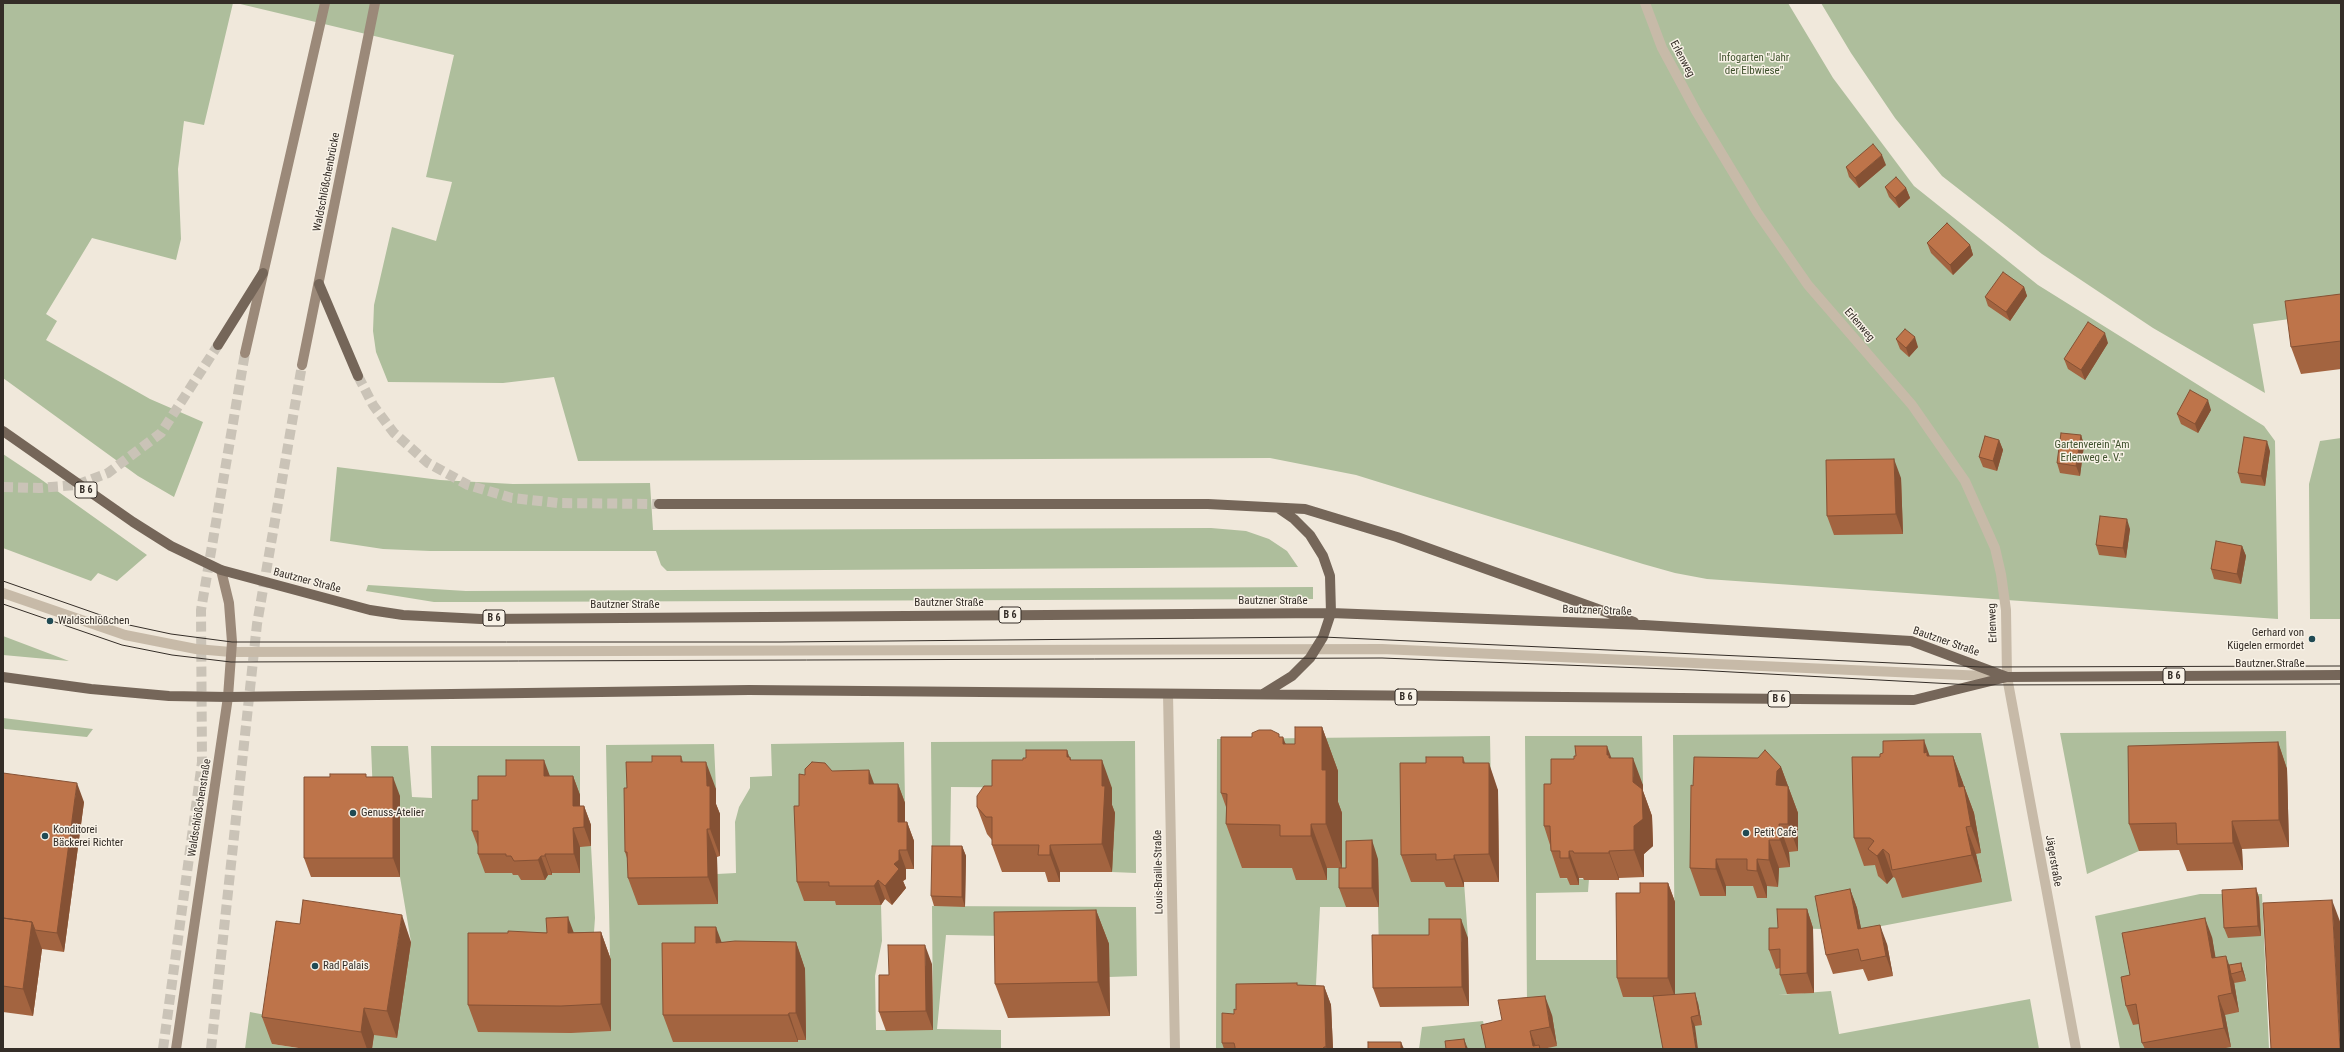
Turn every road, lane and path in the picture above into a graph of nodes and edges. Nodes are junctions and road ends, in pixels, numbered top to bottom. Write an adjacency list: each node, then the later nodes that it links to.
1 (325, 3): 4 (main road)
2 (375, 3): 5 (main road, Waldschlößchenbrücke)
3 (1645, 3): 21 (street, Erlenweg)
4 (263, 273): 6 (main road); 7 (main road)
5 (319, 284): 8 (main road, Waldschlößchenbrücke); 9 (main road)
6 (218, 345)
7 (245, 354)
8 (302, 365)
9 (358, 376)
10 (3, 431): 13 (main road, Bautzner Straße / B 6)
11 (659, 504): 12 (main road)
12 (1277, 507): 15 (main road); 16 (main road)
13 (221, 570): 15 (main road, Bautzner Straße / B 6); 18 (main road, Waldschlößchenstraße)
14 (3, 593): 18 (street)
15 (1330, 613): 16 (main road, Bautzner Straße / B 6); 17 (main road)
16 (1644, 625): 21 (main road, Bautzner Straße / B 6)
17 (1316, 649): 18 (street); 21 (street); 23 (main road)
18 (231, 652): 24 (main road, Waldschlößchenstraße)
19 (2341, 675): 21 (main road, Bautzner Straße / B 6)
20 (3, 677): 24 (main road, Bautzner Straße / B 6)
21 (2007, 677): 23 (main road, Bautzner Straße / B 6); 27 (street, Jägerstraße)
22 (1168, 694): 23 (main road, Bautzner Straße / B 6); 24 (main road, Bautzner Straße / B 6); 26 (street, Louis-Braille-Straße)
23 (1263, 694)
24 (228, 697): 25 (main road, Waldschlößchenstraße)
25 (176, 1049)
26 (1175, 1049)
27 (2076, 1049)

